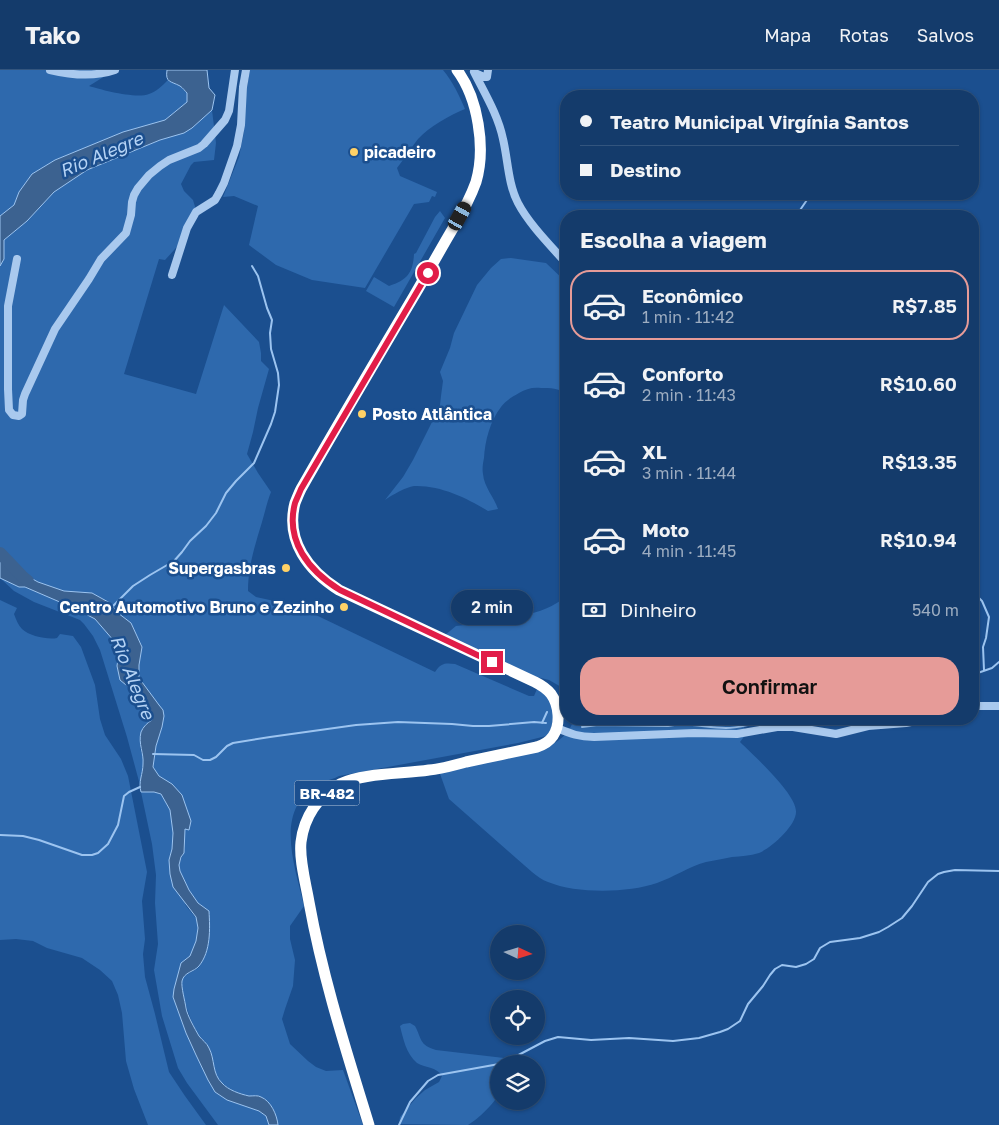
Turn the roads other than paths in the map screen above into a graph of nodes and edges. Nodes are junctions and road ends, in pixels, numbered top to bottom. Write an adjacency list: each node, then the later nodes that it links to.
1 (50, 70): 2 (street)
2 (115, 70)
3 (235, 70): 9 (street)
4 (246, 70): 10 (street)
5 (457, 70): 14 (highway)
6 (488, 70): 7 (street)
7 (472, 71): 8 (street)
8 (560, 256)
9 (17, 259)
10 (172, 275)
11 (979, 706): 12 (street)
12 (999, 706)
13 (881, 725): 14 (street)
14 (557, 728): 15 (highway, BR-482)
15 (369, 1125)

